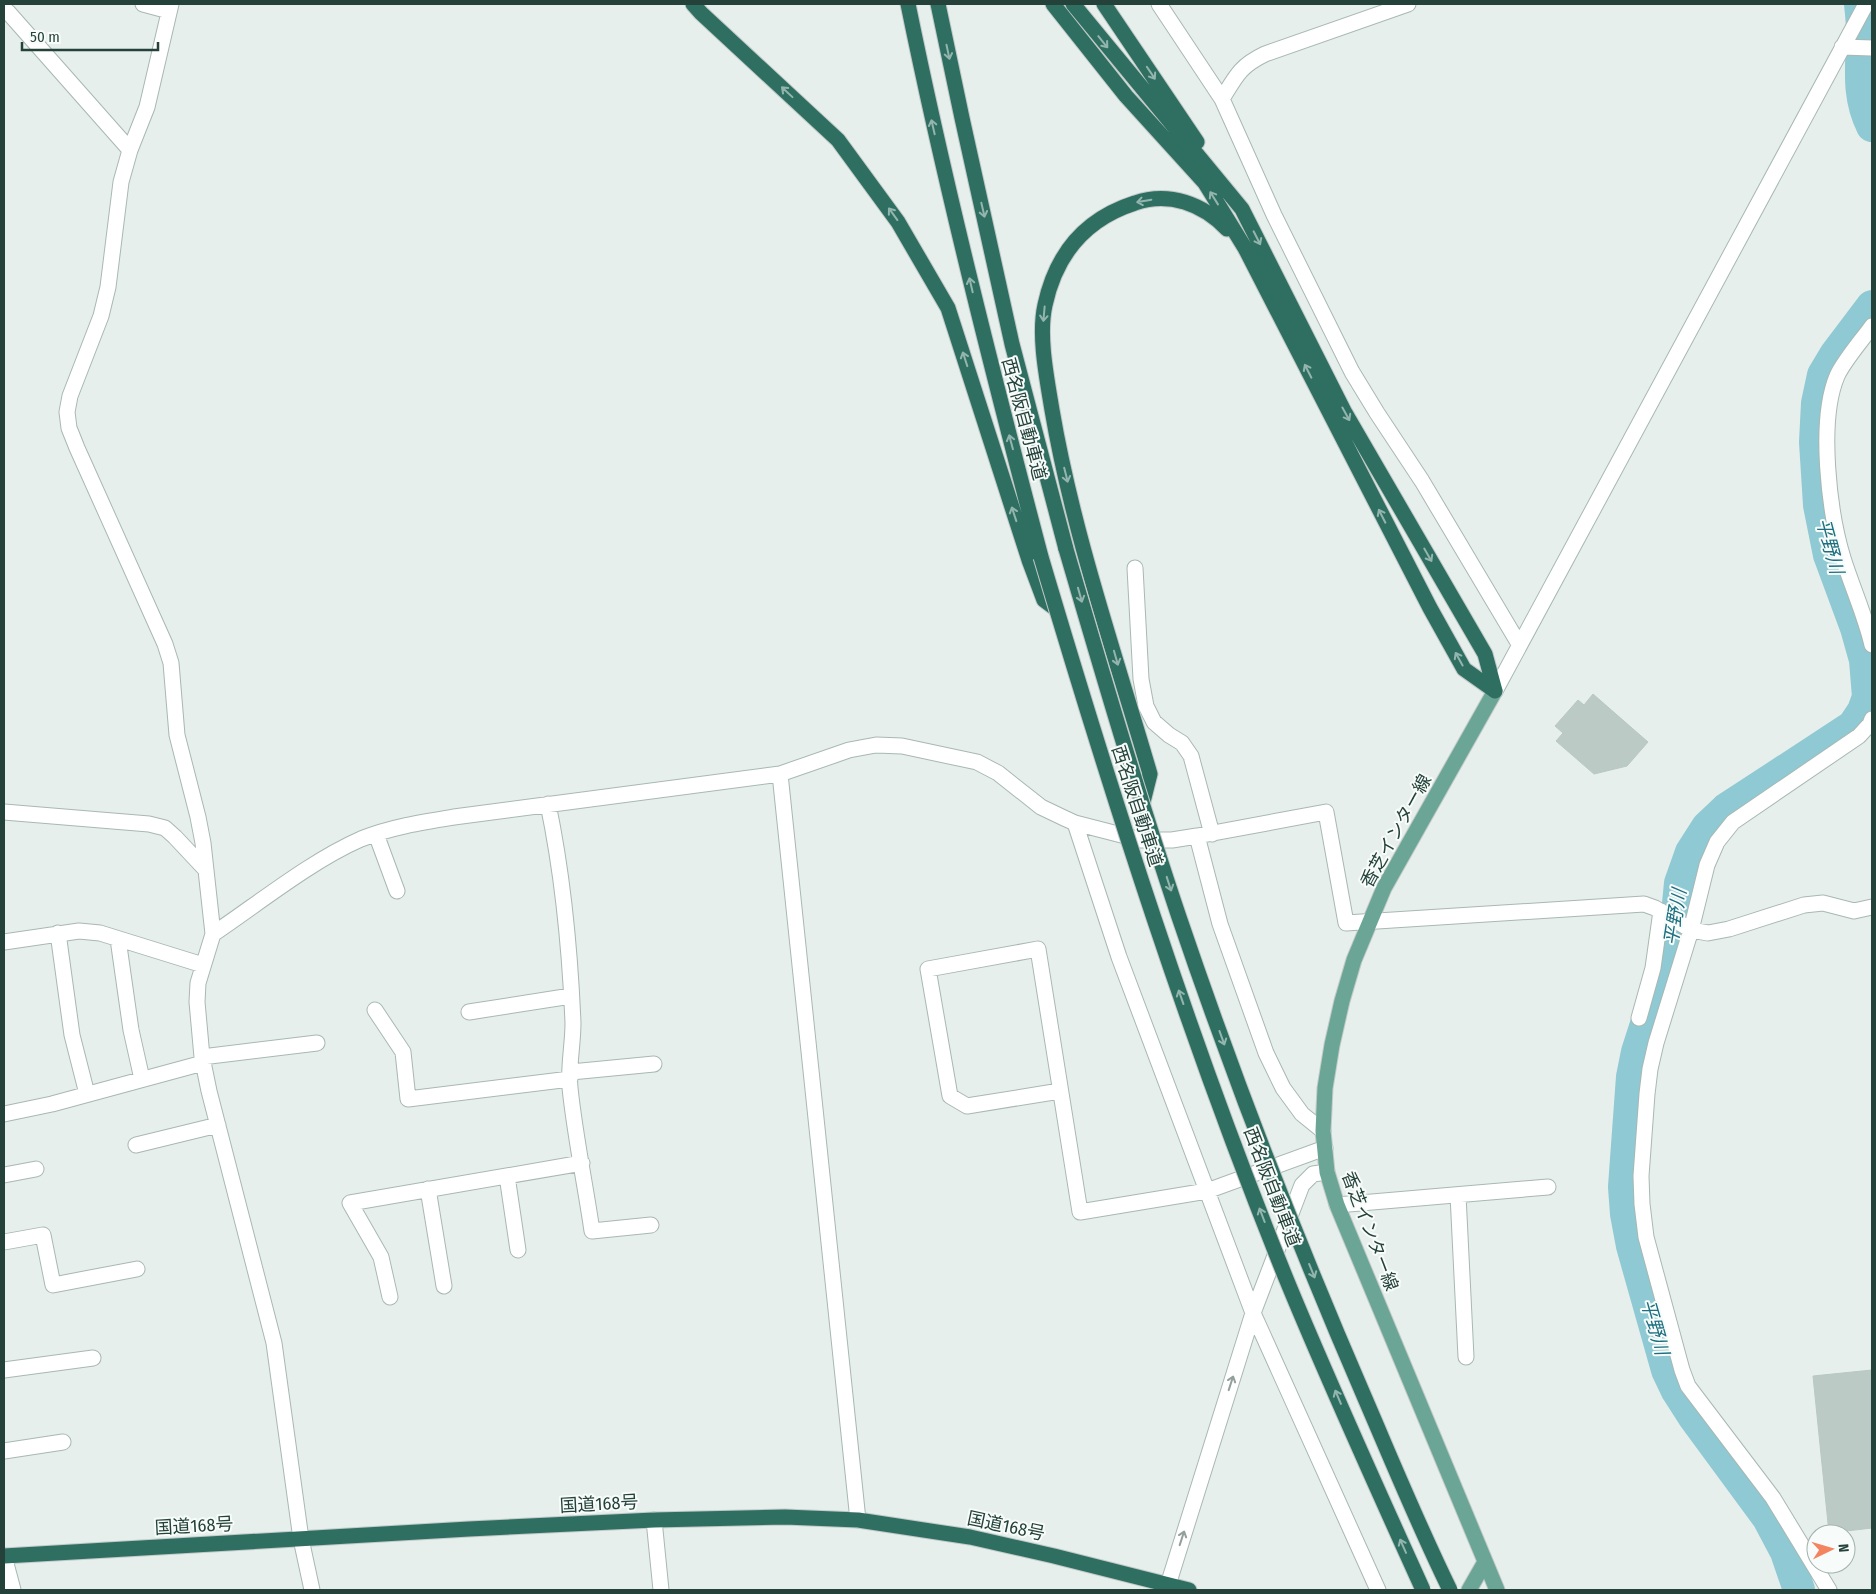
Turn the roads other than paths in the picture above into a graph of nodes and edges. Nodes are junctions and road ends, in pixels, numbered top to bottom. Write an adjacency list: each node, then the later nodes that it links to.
1 (144, 4): 11 (street)
2 (693, 4): 20 (highway, one-way to 2)
3 (908, 4): 20 (highway, 西名阪自動車道, one-way to 3)
4 (938, 4): 27 (highway, 西名阪自動車道, one-way to 27, bridge)
5 (1053, 4): 18 (highway, one-way to 5)
6 (1073, 4): 17 (highway, one-way to 17)
7 (1104, 4): 17 (highway, one-way to 17)
8 (1159, 4): 15 (street)
9 (1408, 4): 15 (street)
10 (1866, 4): 13 (street)
11 (170, 8): 16 (street)
12 (4, 9): 16 (street)
13 (1842, 47): 14 (street); 22 (street)
14 (1872, 48)
15 (1222, 99): 22 (street)
16 (130, 150): 34 (street)
17 (1242, 209): 24 (highway, one-way to 24)
18 (1245, 248): 24 (highway, one-way to 18); 27 (highway, one-way to 27)
19 (1872, 326): 23 (street)
20 (1035, 559): 94 (highway, 西名阪自動車道, one-way to 20, bridge)
21 (1135, 568): 32 (street)
22 (1519, 644): 24 (street)
23 (1872, 645)
24 (1495, 690): 38 (main road, 香芝インター線)
25 (1872, 719): 39 (street)
26 (780, 774): 28 (street); 30 (street); 84 (street)
27 (1143, 802): 95 (highway, 西名阪自動車道, one-way to 95, bridge)
28 (548, 804): 31 (street); 45 (street)
29 (4, 812): 34 (street)
30 (1075, 824): 33 (street); 68 (street)
31 (376, 834): 35 (street); 41 (street)
32 (1212, 834): 33 (street); 38 (street)
33 (1197, 836): 58 (street)
34 (206, 870): 41 (street)
35 (397, 891)
36 (1872, 907): 39 (street)
37 (1665, 913): 38 (street); 39 (street); 48 (street)
38 (1370, 922): 58 (main road, 香芝インター線)
39 (1688, 928): 98 (street)
40 (58, 933): 42 (street); 43 (street); 55 (street)
41 (213, 934): 44 (street)
42 (118, 938): 44 (street); 53 (street)
43 (4, 942)
44 (203, 965): 50 (street)
45 (571, 996): 47 (street); 52 (street)
46 (375, 1010): 52 (street)
47 (469, 1012)
48 (1639, 1018)
49 (317, 1043): 50 (street)
50 (203, 1060): 53 (street); 57 (street)
51 (654, 1064): 52 (street)
52 (570, 1076): 61 (street)
53 (142, 1079): 55 (street)
54 (1060, 1091): 54 (street); 68 (street)
55 (87, 1094): 56 (street)
56 (4, 1114)
57 (218, 1125): 59 (street); 85 (street)
58 (1323, 1131): 60 (main road, 香芝インター線)
59 (136, 1145)
60 (1325, 1148): 63 (main road, 香芝インター線); 68 (street)
61 (582, 1164): 65 (street); 71 (street)
62 (36, 1169): 64 (street)
63 (1327, 1172): 70 (main road, 香芝インター線); 77 (street)
64 (4, 1175)
65 (507, 1176): 67 (street); 73 (street)
66 (1548, 1187): 69 (street)
67 (428, 1189): 75 (street); 76 (street)
68 (1207, 1190): 77 (street)
69 (1458, 1195): 70 (street); 78 (street)
70 (1337, 1205): 87 (main road, 香芝インター線)
71 (651, 1225)
72 (4, 1242): 74 (street)
73 (518, 1250)
74 (136, 1269)
75 (444, 1286)
76 (390, 1297)
77 (1253, 1313): 88 (street, one-way to 77); 93 (street)
78 (1466, 1357)
79 (93, 1358): 80 (street)
80 (4, 1370)
81 (63, 1442): 82 (street)
82 (4, 1451)
83 (654, 1520): 84 (highway, 国道168号); 85 (highway, 国道168号); 91 (street)
84 (858, 1520): 88 (highway, 国道168号)
85 (301, 1539): 86 (highway, 国道168号); 90 (street)
86 (4, 1556): 89 (street)
87 (1485, 1562): 96 (main road); 97 (main road, 香芝インター線)
88 (1168, 1587): 92 (highway, 国道168号)
89 (13, 1590)
90 (312, 1590)
91 (661, 1590)
92 (1189, 1590)
93 (1378, 1590)
94 (1423, 1590)
95 (1450, 1590)
96 (1469, 1590)
97 (1498, 1590)
98 (1829, 1590)

